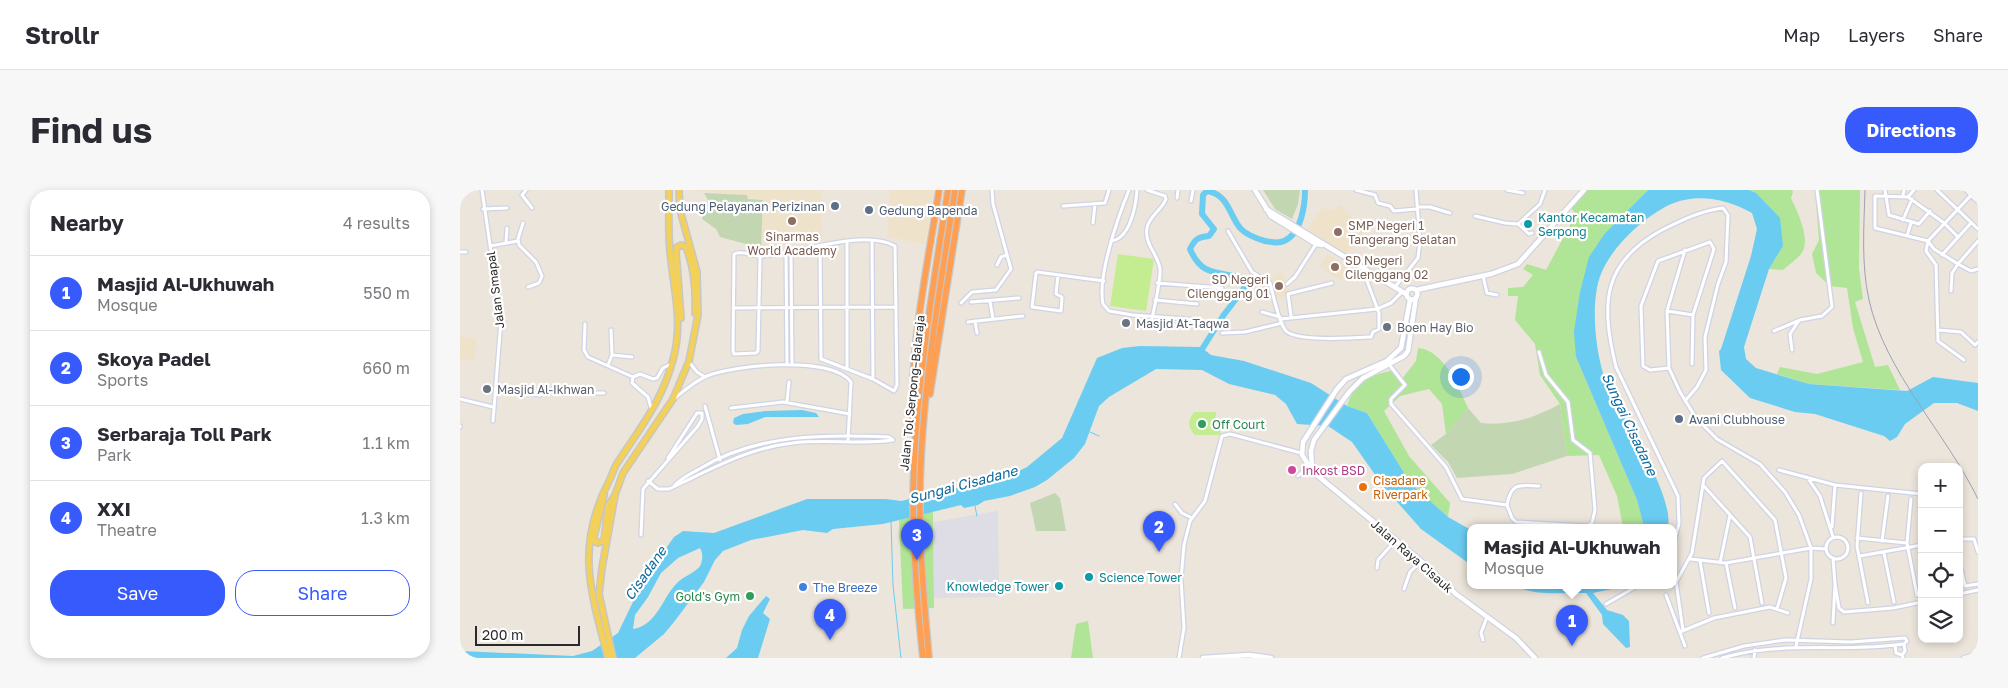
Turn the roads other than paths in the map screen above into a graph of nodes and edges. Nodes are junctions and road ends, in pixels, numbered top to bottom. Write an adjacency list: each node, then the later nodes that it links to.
1 (482, 190): 44 (street, Jalan Smapal)
2 (522, 190): 31 (street)
3 (526, 190): 31 (street)
4 (669, 190): 132 (main road)
5 (679, 190): 135 (main road)
6 (939, 190): 169 (highway)
7 (948, 190): 154 (highway, Jalan Tol Serpong–Balaraja)
8 (955, 190): 154 (highway, Jalan Tol Serpong–Balaraja)
9 (963, 190): 154 (highway)
10 (992, 190): 77 (street)
11 (1109, 190): 39 (street)
12 (1129, 190): 63 (street)
13 (1137, 190): 63 (street)
14 (1147, 190): 87 (street)
15 (1178, 190): 35 (street)
16 (1193, 190): 37 (street)
17 (1255, 190): 69 (main road)
18 (1356, 190): 43 (street)
19 (1416, 190): 43 (street)
20 (1507, 190): 30 (street)
21 (1545, 190): 55 (street)
22 (1584, 190): 85 (main road)
23 (1817, 190): 124 (street)
24 (1884, 190): 32 (street)
25 (1904, 190): 33 (street)
26 (1914, 190): 36 (street)
27 (1938, 190): 45 (street)
28 (1966, 190): 34 (street)
29 (1976, 190): 34 (street)
30 (1523, 193)
31 (522, 195): 42 (street)
32 (1884, 195): 33 (street); 49 (street); 60 (street)
33 (1903, 195): 36 (street)
34 (1972, 195): 38 (street); 45 (street)
35 (1177, 198)
36 (1910, 198): 46 (street); 49 (street)
37 (1191, 201)
38 (1978, 201)
39 (1095, 204): 40 (street); 52 (street)
40 (1063, 206)
41 (507, 208): 44 (street)
42 (532, 208)
43 (1417, 208): 47 (street); 90 (street)
44 (484, 209): 70 (street, Jalan Smapal)
45 (1958, 209): 53 (street); 54 (street)
46 (1930, 211): 51 (street); 53 (street)
47 (1450, 213)
48 (1475, 216): 55 (street)
49 (1903, 220): 51 (street)
50 (523, 222): 62 (street)
51 (1911, 222): 60 (street)
52 (1093, 223)
53 (1944, 223): 61 (street); 68 (street)
54 (1970, 223): 57 (street); 61 (street)
55 (1518, 224): 59 (street)
56 (507, 228): 65 (street)
57 (1978, 228)
58 (1228, 231): 123 (street)
59 (1532, 233)
60 (1907, 236): 68 (street)
61 (1958, 237): 78 (street)
62 (518, 241): 65 (street); 91 (street)
63 (1111, 241): 86 (street)
64 (1978, 241): 80 (street)
65 (506, 242): 70 (street)
66 (847, 242): 67 (street); 71 (street); 107 (street)
67 (872, 242): 108 (street); 109 (street)
68 (1928, 242): 78 (street); 130 (street)
69 (1317, 243): 83 (main road); 89 (street)
70 (490, 246): 156 (street, Jalan Smapal)
71 (820, 246): 74 (street); 113 (street)
72 (1685, 250): 115 (street); 118 (street); 150 (street)
73 (786, 251): 74 (street); 79 (street); 112 (street)
74 (791, 251): 106 (street)
75 (460, 252): 76 (street)
76 (466, 252)
77 (1007, 255): 81 (street); 94 (street)
78 (1942, 255): 80 (street)
79 (760, 256): 110 (street); 111 (street)
80 (1958, 264): 82 (street); 96 (street)
81 (997, 265)
82 (1978, 269)
83 (1367, 271): 90 (main road); 114 (street)
84 (1058, 275): 84 (street); 86 (street)
85 (1482, 276): 97 (main road); 98 (street)
86 (1104, 281): 117 (street)
87 (1157, 283): 92 (street); 100 (street)
88 (1332, 283): 120 (street)
89 (1287, 284)
90 (1395, 286): 95 (main road)
91 (528, 287)
92 (1222, 288)
93 (987, 291): 94 (street); 102 (street); 104 (street)
94 (994, 291): 102 (street)
95 (1404, 291): 97 (main road); 101 (main road); 114 (street)
96 (1951, 291)
97 (1416, 294): 101 (main road); 144 (main road, Jalan Raya Cisauk)
98 (1497, 295)
99 (1018, 298): 102 (street)
100 (1155, 300): 105 (street); 117 (street)
101 (1410, 300): 144 (main road, Jalan Raya Cisauk)
102 (991, 301): 103 (street); 121 (street)
103 (971, 302)
104 (961, 303)
105 (1197, 304)
106 (792, 307): 112 (street); 113 (street); 146 (street)
107 (846, 307): 108 (street); 113 (street); 149 (street)
108 (872, 307): 109 (street); 153 (street)
109 (896, 307): 153 (street)
110 (734, 308): 111 (street); 111 (street)
111 (760, 308): 112 (street)
112 (787, 308): 145 (street)
113 (821, 308): 149 (street)
114 (1377, 309): 120 (street); 123 (street)
115 (1667, 311): 118 (street); 150 (street)
116 (1262, 312): 123 (street)
117 (1153, 315): 122 (street); 128 (street)
118 (1693, 315): 147 (street)
119 (1023, 316): 121 (street)
120 (1292, 316): 123 (street)
121 (993, 319): 125 (street)
122 (1199, 320)
123 (1281, 320): 134 (street)
124 (1800, 320): 131 (street); 137 (street)
125 (975, 321): 126 (street); 133 (street)
126 (968, 322)
127 (585, 324): 148 (street)
128 (1150, 327)
129 (611, 330): 139 (street)
130 (1938, 330): 136 (street); 141 (street)
131 (1774, 331)
132 (678, 333): 135 (main road); 143 (main road)
133 (977, 333)
134 (1222, 333)
135 (694, 338): 142 (main road)
136 (1978, 342)
137 (1792, 350)
138 (1539, 352): 192 (street)
139 (612, 354): 140 (street); 148 (street)
140 (632, 358)
141 (1964, 360)
142 (688, 361): 152 (street); 159 (main road)
143 (672, 363): 151 (street); 165 (main road)
144 (1388, 363): 170 (main road, Jalan Raya Cisauk); 173 (main road, Jalan Raya Cisauk); 188 (street)
145 (787, 364): 146 (street); 152 (street)
146 (792, 364): 166 (street)
147 (1692, 364)
148 (608, 365): 151 (street)
149 (847, 368): 153 (street)
150 (1669, 368): 161 (street)
151 (633, 377): 165 (street)
152 (705, 377): 159 (street)
153 (873, 379)
154 (927, 381): 169 (highway, Jalan Tol Serpong–Balaraja); 243 (highway, Jalan Tol Serpong–Balaraja)
155 (789, 382): 160 (street)
156 (496, 389): 157 (street); 163 (street, Jalan Smapal)
157 (604, 394)
158 (460, 398): 163 (street)
159 (673, 399): 184 (main road)
160 (787, 402): 164 (street); 166 (street)
161 (1685, 402): 194 (street); 205 (street)
162 (705, 406): 172 (street)
163 (493, 407): 167 (street, Jalan Smapal)
164 (731, 408)
165 (652, 412): 175 (main road)
166 (850, 414): 168 (street)
167 (493, 421)
168 (848, 438): 168 (street); 172 (street)
169 (915, 449): 243 (highway, Jalan Tol Serpong–Balaraja)
170 (1301, 453): 173 (main road, Jalan Raya Cisauk); 190 (street)
171 (668, 458): 171 (street); 178 (street)
172 (720, 461): 178 (street)
173 (1310, 465): 176 (street); 199 (main road, Jalan Raya Cisauk)
174 (1779, 470): 177 (street)
175 (611, 476): 184 (main road); 241 (main road)
176 (1298, 476)
177 (1807, 477): 180 (street); 193 (street)
178 (648, 481): 195 (street)
179 (1702, 484): 189 (street); 208 (street); 214 (street)
180 (1835, 485): 183 (street); 193 (street)
181 (1539, 486): 188 (street)
182 (1861, 493): 197 (street)
183 (1918, 494)
184 (615, 495): 241 (main road)
185 (1888, 496): 200 (street)
186 (1911, 499): 201 (street)
187 (1175, 504): 190 (street)
188 (1507, 505): 191 (street)
189 (1730, 514): 212 (street); 217 (street)
190 (1192, 518): 260 (street)
191 (1552, 524)
192 (1589, 524)
193 (1832, 528): 196 (street)
194 (1677, 531)
195 (641, 536)
196 (1833, 538): 204 (street); 207 (street)
197 (1857, 538): 200 (street); 202 (street)
198 (1963, 539): 209 (street)
199 (1395, 540): 215 (main road, Jalan Raya Cisauk); 219 (street)
200 (1882, 540): 201 (street)
201 (1907, 543): 206 (street)
202 (1857, 546): 204 (street); 211 (street)
203 (1918, 546): 206 (street)
204 (1848, 547): 213 (street)
205 (1811, 548): 207 (street); 208 (street); 246 (street)
206 (1908, 548): 210 (street); 230 (street)
207 (1826, 549): 213 (street)
208 (1781, 552): 212 (street); 237 (street)
209 (1978, 552)
210 (1884, 553): 211 (street); 231 (street)
211 (1860, 556): 233 (street)
212 (1753, 558): 218 (street); 232 (street)
213 (1834, 558): 222 (street)
214 (1690, 559): 216 (street); 221 (street)
215 (1421, 561): 224 (street); 240 (main road, Jalan Raya Cisauk)
216 (1700, 561): 217 (street); 238 (street)
217 (1720, 563): 218 (street)
218 (1726, 563): 236 (street)
219 (1376, 568)
220 (1963, 577): 223 (street)
221 (1677, 580)
222 (1835, 584): 234 (street); 242 (street)
223 (1978, 584)
224 (1404, 589)
225 (1632, 589): 235 (street)
226 (1677, 589): 244 (street)
227 (1978, 590): 228 (street)
228 (1963, 593)
229 (1666, 595): 244 (street)
230 (1917, 595)
231 (1894, 602)
232 (1762, 603)
233 (1868, 603)
234 (1918, 603)
235 (1606, 604)
236 (1735, 608)
237 (1777, 609): 239 (street); 244 (street)
238 (1709, 613)
239 (1788, 613)
240 (1487, 617): 245 (street); 255 (main road, Jalan Raya Cisauk)
241 (601, 620): 256 (main road); 257 (main road)
242 (1833, 624)
243 (923, 628): 258 (highway, Jalan Tol Serpong–Balaraja); 259 (highway, Jalan Tol Serpong–Balaraja)
244 (1681, 631): 249 (street)
245 (1484, 640)
246 (1798, 640): 247 (street); 250 (street); 263 (street)
247 (1904, 644): 248 (street); 253 (street)
248 (1894, 645): 250 (street); 253 (street)
249 (1685, 646)
250 (1796, 646): 251 (street)
251 (1755, 650): 252 (street); 266 (street)
252 (1743, 652): 264 (street); 265 (street)
253 (1902, 656)
254 (1222, 657): 261 (main road); 262 (main road)
255 (1533, 657)
256 (608, 658)
257 (613, 658)
258 (923, 658)
259 (929, 658)
260 (1179, 658)
261 (1203, 658)
262 (1271, 658)
263 (1703, 658)
264 (1722, 658)
265 (1745, 658)
266 (1754, 658)
267 (1963, 658): 268 (street)
268 (1974, 658)

